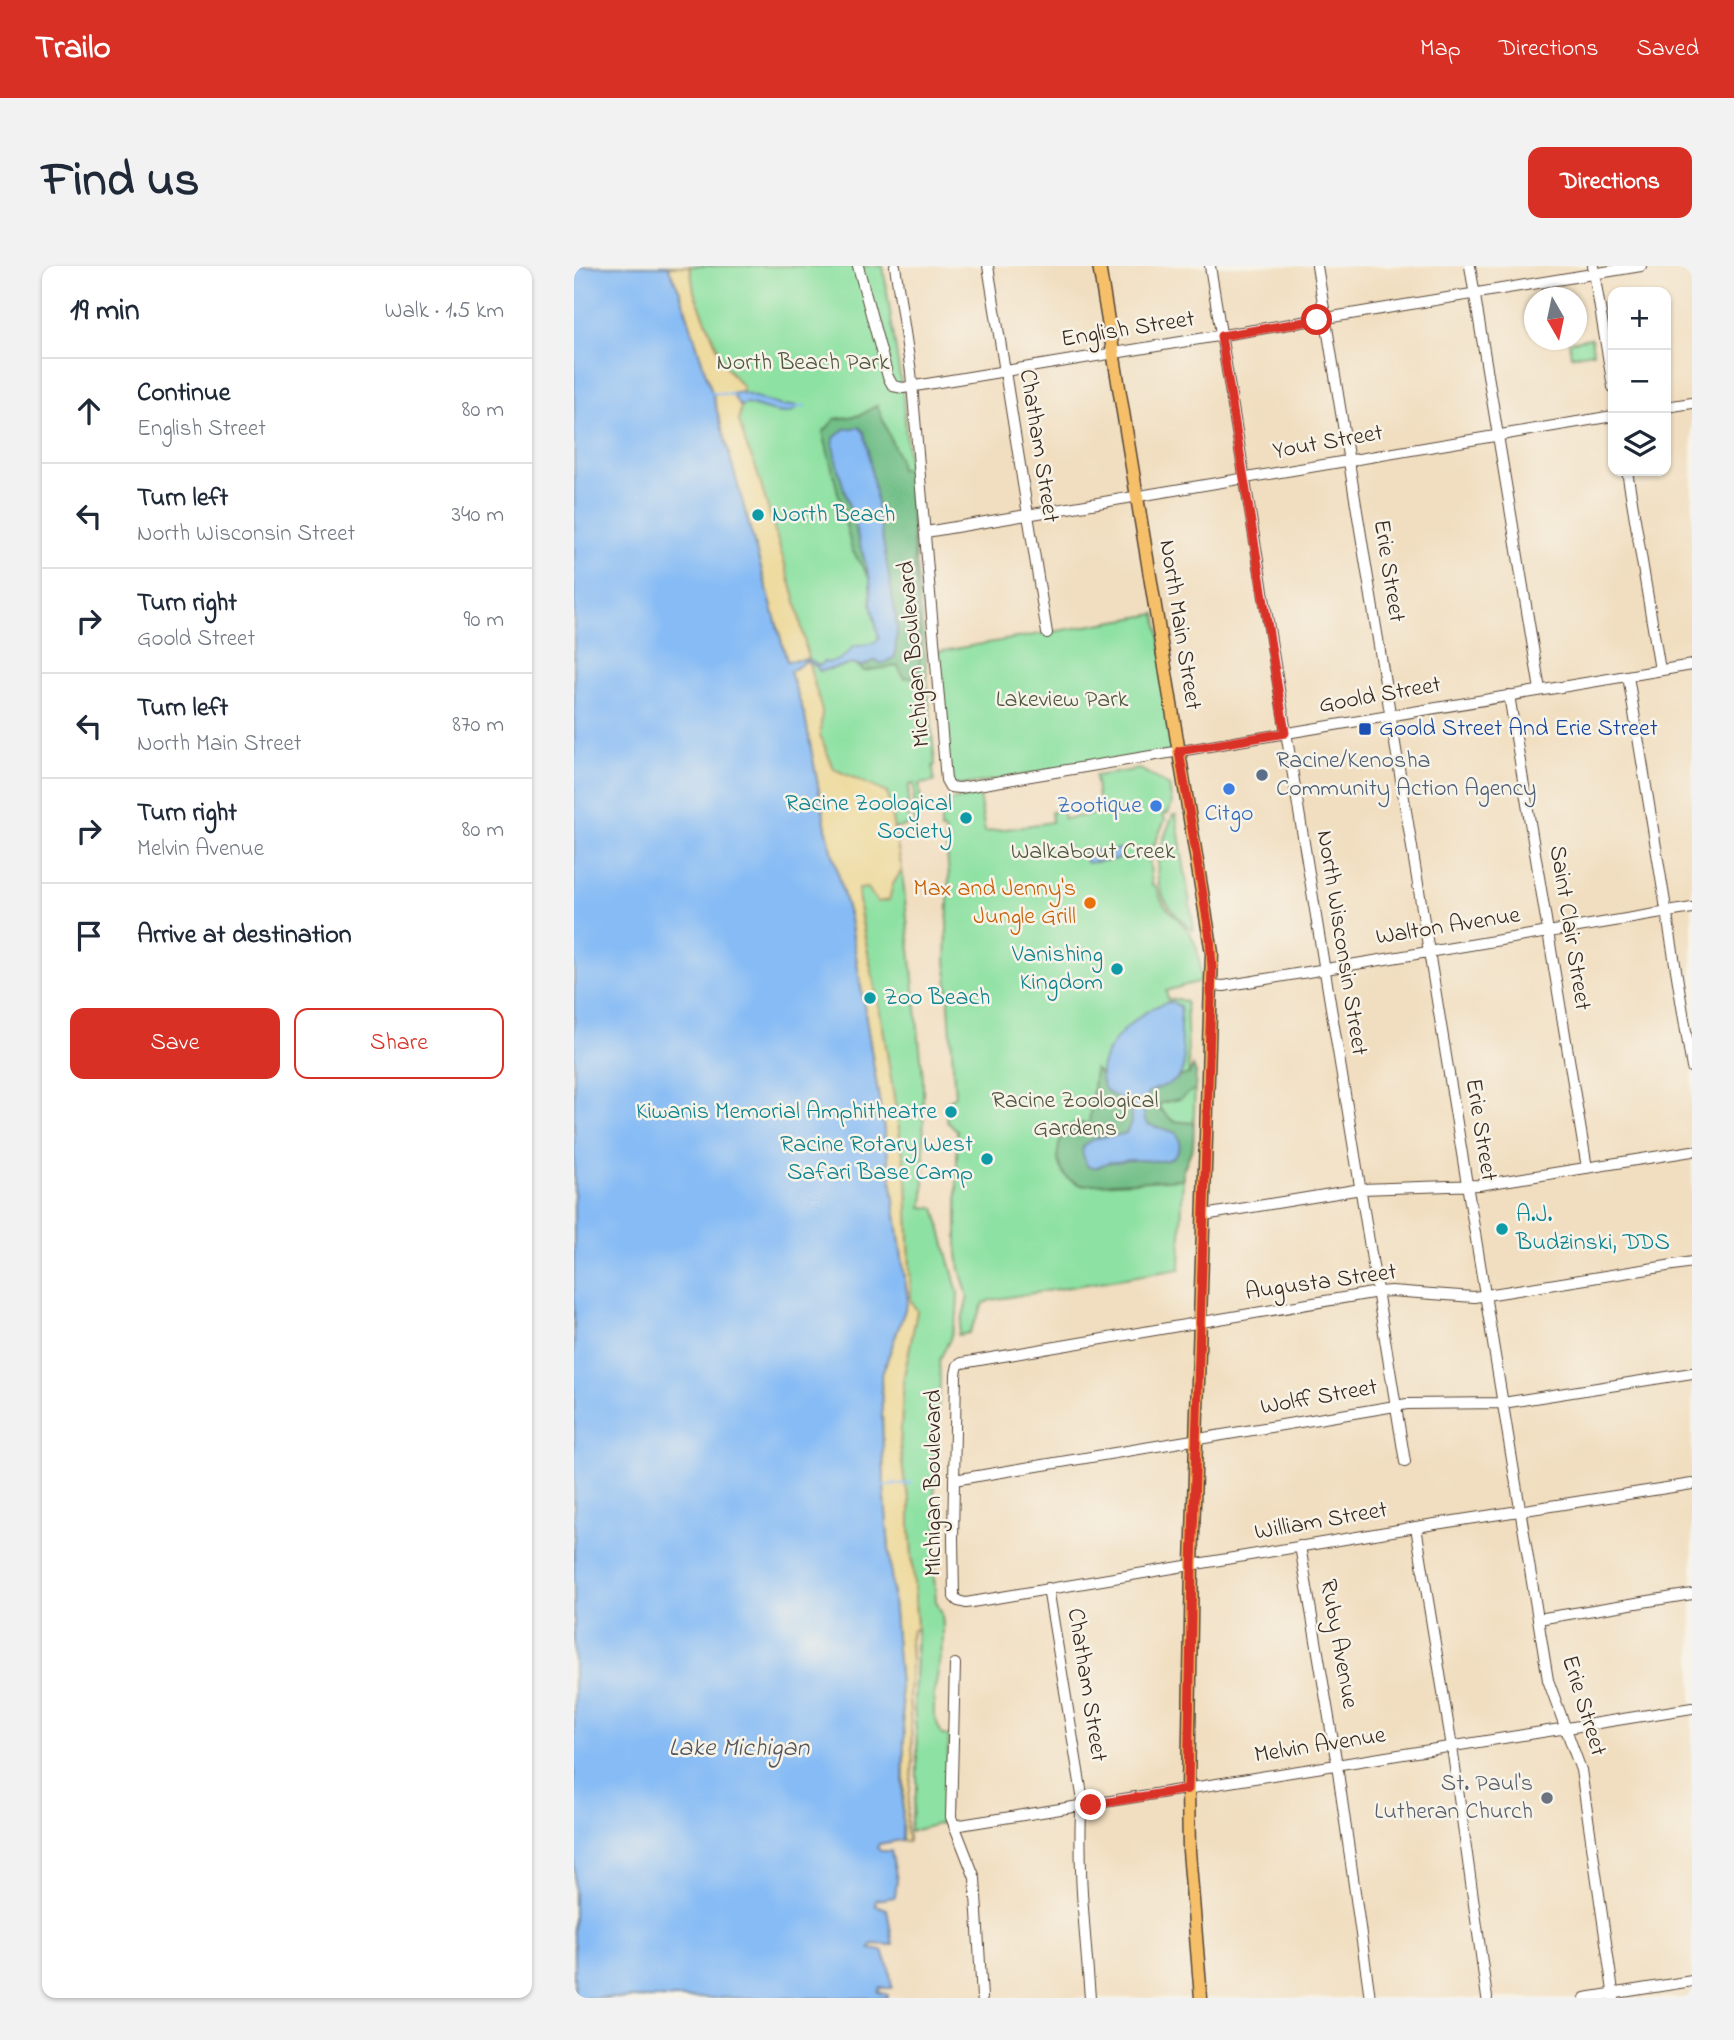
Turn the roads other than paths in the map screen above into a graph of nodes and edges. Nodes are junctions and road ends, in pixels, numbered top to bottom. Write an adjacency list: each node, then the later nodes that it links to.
1 (858, 266): 16 (street)
2 (895, 266): 16 (street, Michigan Boulevard)
3 (988, 266): 15 (street, Chatham Street)
4 (1098, 266): 13 (main road, North Main Street)
5 (1210, 266): 12 (street, North Wisconsin Street)
6 (1317, 266): 11 (street, Erie Street)
7 (1470, 266): 10 (street)
8 (1641, 266): 9 (street, English Street)
9 (1594, 270): 10 (street, English Street); 14 (street)
10 (1474, 294): 11 (street, English Street); 20 (street)
11 (1325, 318): 12 (street, English Street); 21 (street, Erie Street)
12 (1221, 336): 13 (street, English Street); 23 (street, North Wisconsin Street)
13 (1113, 354): 15 (street, English Street); 24 (main road, North Main Street)
14 (1608, 356)
15 (1005, 372): 16 (street, English Street); 25 (street, Chatham Street)
16 (912, 387): 26 (street, Michigan Boulevard)
17 (1692, 402): 18 (street)
18 (1671, 406)
19 (1608, 417): 20 (street, Yout Street)
20 (1498, 436): 21 (street, Yout Street); 31 (street)
21 (1349, 461): 23 (street, Yout Street); 33 (street, Erie Street)
22 (1628, 476): 29 (street)
23 (1244, 479): 24 (street, Yout Street); 34 (street, North Wisconsin Street)
24 (1136, 497): 25 (street, Yout Street); 35 (main road, North Main Street)
25 (1028, 515): 26 (street, Yout Street); 27 (street, Chatham Street)
26 (926, 532): 36 (street, Michigan Boulevard)
27 (1047, 633)
28 (1692, 665): 29 (street, Goold Street)
29 (1660, 670): 30 (street, Goold Street)
30 (1628, 676): 31 (street, Goold Street); 38 (street)
31 (1540, 690): 32 (street, Goold Street)
32 (1509, 695): 33 (street, Goold Street); 39 (street, Saint Clair Street)
33 (1391, 715): 34 (street, Goold Street); 40 (street, Erie Street)
34 (1285, 733): 35 (street, Goold Street); 41 (street, North Wisconsin Street)
35 (1179, 751): 36 (street, Goold Street); 42 (main road, North Main Street)
36 (950, 788)
37 (1692, 908): 38 (street, Walton Avenue)
38 (1667, 912): 39 (street, Walton Avenue); 43 (street)
39 (1548, 932): 40 (street, Walton Avenue); 45 (street, Saint Clair Street)
40 (1429, 951): 41 (street, Walton Avenue); 46 (street, Erie Street)
41 (1324, 969): 42 (street, Walton Avenue); 47 (street, North Wisconsin Street)
42 (1212, 985): 48 (main road, North Main Street)
43 (1692, 1068)
44 (1692, 1151): 45 (street)
45 (1587, 1168): 46 (street)
46 (1468, 1187): 47 (street); 51 (street, Erie Street)
47 (1361, 1189): 48 (street); 50 (street, North Wisconsin Street)
48 (1204, 1215): 52 (main road, North Main Street)
49 (1692, 1262): 51 (street, Augusta Street)
50 (1378, 1292): 51 (street, Augusta Street); 52 (street, Augusta Street); 56 (street, North Wisconsin Street)
51 (1485, 1295): 55 (street, Erie Street)
52 (1200, 1323): 53 (street, Augusta Street); 57 (main road, North Main Street)
53 (958, 1365): 59 (street, Michigan Boulevard)
54 (1692, 1373): 55 (street, Wolff Street)
55 (1503, 1403): 56 (street, Wolff Street); 61 (street, Erie Street)
56 (1396, 1406): 57 (street, Wolff Street); 58 (street, North Wisconsin Street)
57 (1196, 1441): 59 (street, Wolff Street); 64 (main road, North Main Street)
58 (1405, 1462)
59 (954, 1480): 67 (street, Michigan Boulevard)
60 (1692, 1483): 61 (street, William Street)
61 (1521, 1511): 62 (street, William Street); 68 (street, Erie Street)
62 (1416, 1527): 63 (street, William Street); 72 (street)
63 (1300, 1546): 64 (street, William Street); 73 (street, Ruby Avenue)
64 (1192, 1565): 65 (street, William Street); 74 (main road, North Main Street)
65 (1048, 1588): 67 (street, William Street); 75 (street, Chatham Street)
66 (1692, 1594): 68 (street)
67 (958, 1601)
68 (1538, 1619): 71 (street, Erie Street)
69 (955, 1664): 76 (street)
70 (1692, 1708): 71 (street, Melvin Avenue)
71 (1567, 1729): 72 (street, Melvin Avenue); 78 (street, Erie Street)
72 (1452, 1746): 73 (street, Melvin Avenue); 83 (street)
73 (1337, 1765): 74 (street, Melvin Avenue); 82 (street, Ruby Avenue)
74 (1188, 1789): 75 (street, Melvin Avenue); 81 (main road, North Main Street)
75 (1082, 1806): 76 (street, Melvin Avenue); 80 (street, Chatham Street)
76 (954, 1826): 79 (street)
77 (1692, 1981): 78 (street)
78 (1613, 1996): 84 (street)
79 (982, 1998)
80 (1090, 1998)
81 (1201, 1998)
82 (1370, 1998)
83 (1488, 1998)
84 (1585, 1998)

